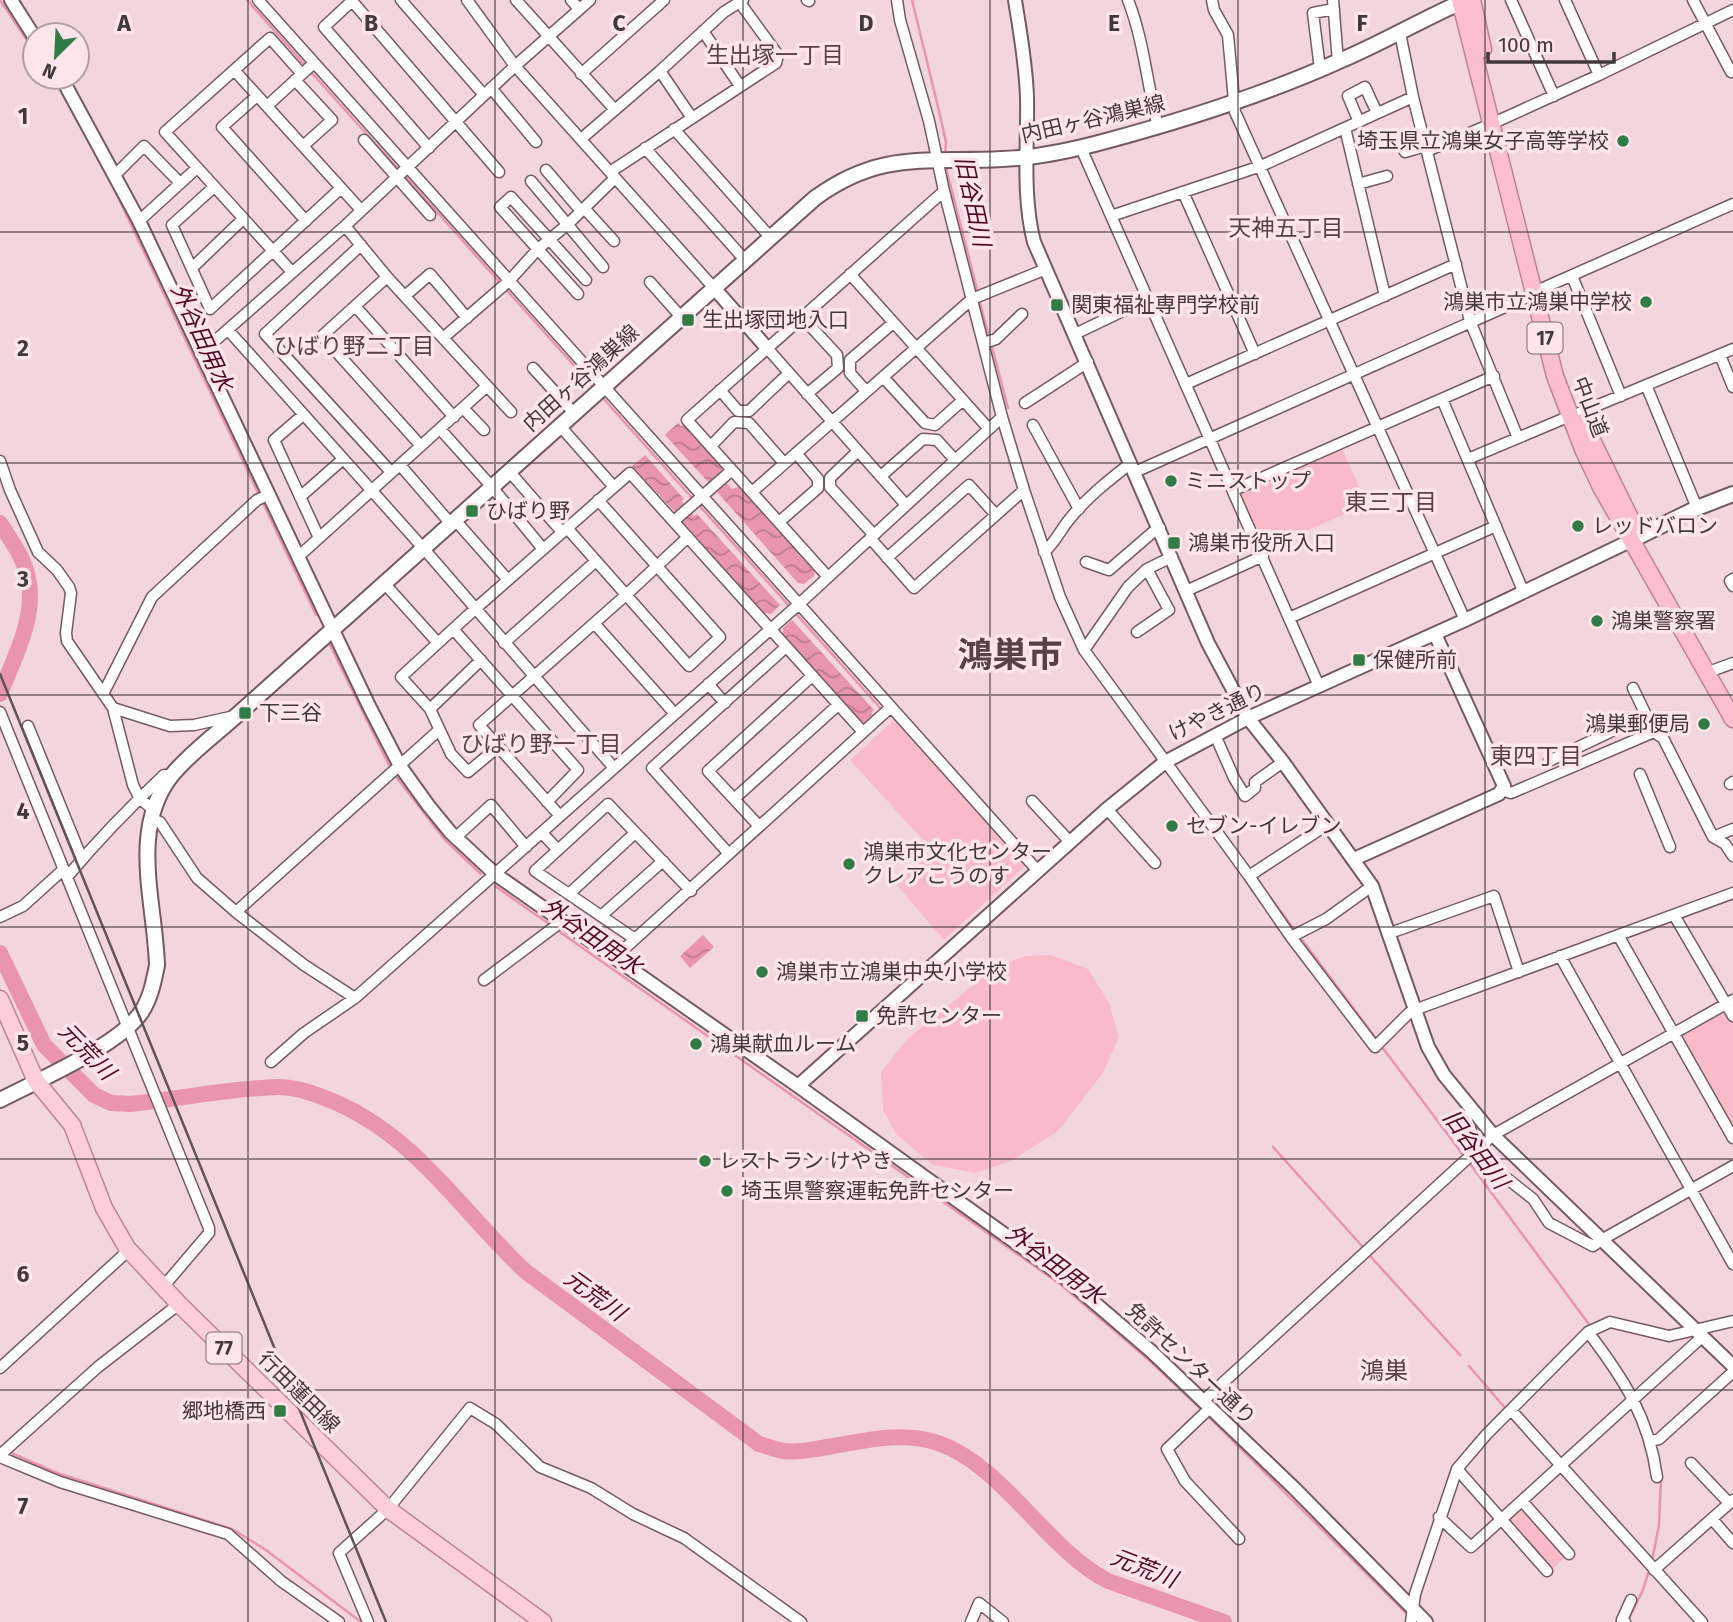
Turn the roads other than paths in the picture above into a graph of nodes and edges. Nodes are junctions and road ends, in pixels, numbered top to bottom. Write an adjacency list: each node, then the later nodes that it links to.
1 (10, 0): 22 (street)
2 (258, 0): 28 (street)
3 (401, 0): 39 (street)
4 (467, 0): 29 (street)
5 (516, 0): 26 (street)
6 (571, 0): 20 (street)
7 (590, 0): 20 (street)
8 (664, 0): 34 (street)
9 (897, 0): 64 (street)
10 (1015, 0): 63 (street)
11 (1128, 0): 51 (street)
12 (1212, 0): 43 (street)
13 (1511, 0): 41 (street)
14 (1565, 0): 35 (street)
15 (1693, 0): 23 (street)
16 (352, 1): 48 (street); 58 (street)
17 (740, 1): 24 (street); 37 (street)
18 (1464, 1): 25 (main road, 内田ヶ谷鴻巣線); 50 (highway, 中山道 / 17)
19 (1334, 4): 27 (street); 30 (street)
20 (579, 9): 26 (street)
21 (1733, 10): 23 (street)
22 (24, 21)
23 (1706, 25): 33 (street); 35 (street)
24 (703, 31): 32 (street); 37 (street)
25 (1400, 33): 27 (main road, 内田ヶ谷鴻巣線); 42 (street)
26 (548, 37): 29 (street); 34 (street)
27 (1338, 62): 30 (main road, 内田ヶ谷鴻巣線)
28 (314, 63): 36 (street); 66 (street)
29 (515, 66): 39 (street); 54 (street)
30 (1320, 69): 43 (main road, 内田ヶ谷鴻巣線)
31 (234, 70): 36 (street); 40 (street); 67 (street)
32 (660, 71): 45 (street); 47 (street)
33 (1733, 71)
34 (581, 74): 45 (street)
35 (1599, 75): 41 (street)
36 (298, 77): 44 (street); 57 (street)
37 (740, 86): 47 (street)
38 (69, 91): 70 (street, 免許センター通り)
39 (487, 92): 48 (street); 56 (street)
40 (257, 96): 44 (street); 87 (street)
41 (1554, 96): 50 (street)
42 (1413, 97): 46 (street); 61 (street)
43 (1232, 102): 51 (main road, 内田ヶ谷鴻巣線); 65 (street)
44 (267, 106): 57 (street)
45 (615, 110): 54 (street)
46 (1377, 113): 49 (street); 49 (street)
47 (692, 118): 53 (street)
48 (457, 121): 58 (street); 69 (street)
49 (1359, 122): 52 (street)
50 (1495, 122): 61 (street); 110 (highway, 中山道 / 17)
51 (1158, 127): 60 (main road, 内田ヶ谷鴻巣線)
52 (1345, 128): 65 (street); 76 (street)
53 (674, 130): 59 (street); 91 (street)
54 (581, 139): 71 (street)
55 (364, 140): 73 (street)
56 (536, 142)
57 (303, 146): 78 (street)
58 (429, 148): 66 (street)
59 (645, 148): 71 (street); 97 (street)
60 (1081, 148): 63 (main road, 内田ヶ谷鴻巣線); 85 (street)
61 (1426, 149): 62 (street); 98 (street)
62 (1405, 152)
63 (1027, 157): 64 (main road, 内田ヶ谷鴻巣線); 101 (street)
64 (937, 160): 79 (street); 91 (main road, 内田ヶ谷鴻巣線)
65 (1261, 166): 80 (street); 121 (street)
66 (407, 167): 73 (street); 107 (street)
67 (197, 168): 75 (street); 77 (street)
68 (545, 170): 82 (street)
69 (499, 172)
70 (115, 175): 75 (street); 88 (street, 免許センター通り)
71 (612, 175): 82 (street); 109 (street)
72 (1387, 176): 76 (street)
73 (397, 177): 83 (street); 84 (street)
74 (531, 181): 89 (street)
75 (180, 183): 88 (street)
76 (1359, 184): 113 (street)
77 (214, 187): 86 (street); 100 (street)
78 (341, 188): 83 (street); 87 (street)
79 (944, 191): 103 (street); 114 (street)
80 (1183, 191): 85 (street); 132 (street)
81 (1733, 204): 104 (street)
82 (583, 209): 89 (street); 93 (street)
83 (361, 210): 90 (street)
84 (430, 215)
85 (1111, 216): 115 (street)
86 (243, 219): 96 (street); 100 (street)
87 (306, 220): 96 (street)
88 (139, 221): 131 (street, 免許センター通り)
89 (568, 224): 92 (street); 99 (street)
90 (345, 226): 94 (street); 102 (street)
91 (771, 238): 97 (main road, 内田ヶ谷鴻巣線)
92 (548, 239): 95 (street); 95 (street); 106 (street)
93 (614, 241)
94 (361, 245): 105 (street); 181 (street)
95 (538, 249): 107 (street); 111 (street)
96 (274, 251): 100 (street); 102 (street)
97 (745, 260): 109 (main road, 内田ヶ谷鴻巣線)
98 (1456, 264): 113 (street); 122 (street)
99 (603, 267)
100 (192, 268)
101 (1046, 269): 114 (street); 125 (street)
102 (292, 272): 124 (street)
103 (850, 274): 119 (street); 123 (street)
104 (1572, 276): 110 (street); 148 (street)
105 (387, 277): 112 (street); 116 (street)
106 (586, 280)
107 (509, 281): 120 (street); 143 (street)
108 (650, 282): 118 (street)
109 (714, 288): 118 (main road, 内田ヶ谷鴻巣線); 128 (street)
110 (1537, 291): 122 (street); 155 (highway, 中山道 / 17)
111 (578, 293)
112 (405, 296): 120 (street); 126 (street)
113 (1385, 296): 121 (street)
114 (972, 299): 127 (street); 129 (street)
115 (1148, 299): 125 (street); 140 (street)
116 (355, 306): 158 (street); 168 (street)
117 (1021, 314): 127 (street)
118 (681, 317): 143 (main road, 内田ヶ谷鴻巣線)
119 (802, 317): 128 (street); 147 (street)
120 (467, 318): 126 (street)
121 (1330, 321): 132 (street); 137 (street)
122 (1470, 321): 137 (street); 138 (street)
123 (893, 323): 129 (street); 146 (street)
124 (228, 330): 131 (street); 156 (street)
125 (1075, 334): 134 (street)
126 (443, 338): 142 (street)
127 (984, 343): 157 (street)
128 (767, 348): 136 (street); 145 (street)
129 (915, 348): 139 (street); 150 (street)
130 (1733, 349): 133 (street)
131 (200, 354): 190 (street, 免許センター通り)
132 (1255, 354): 140 (street)
133 (1720, 355): 141 (street); 144 (street)
134 (1088, 362): 151 (street); 178 (street)
135 (533, 369): 154 (street)
136 (789, 373): 145 (street); 147 (street)
137 (1353, 373): 162 (street); 166 (street)
138 (1494, 376): 149 (street); 167 (street)
139 (883, 377): 146 (street); 150 (street)
140 (1186, 384): 166 (street)
141 (1646, 385): 148 (street); 195 (street)
142 (487, 386): 152 (street); 153 (street)
143 (604, 387): 154 (main road, 内田ヶ谷鴻巣線); 191 (street)
144 (1733, 387)
145 (720, 390): 169 (street)
146 (866, 391): 159 (street)
147 (807, 394): 159 (street)
148 (1621, 396): 155 (street)
149 (1442, 399): 162 (street); 172 (street)
150 (963, 400): 164 (street)
151 (1025, 403)
152 (463, 408): 158 (street); 165 (street)
153 (511, 412)
154 (574, 413): 161 (main road, 内田ヶ谷鴻巣線)
155 (1574, 414): 167 (street); 207 (highway, 中山道 / 17)
156 (303, 415): 173 (street); 192 (street)
157 (1002, 416): 164 (street); 185 (street)
158 (454, 417): 163 (street)
159 (831, 422): 170 (street); 171 (street)
160 (1033, 425): 196 (street)
161 (560, 426): 180 (main road, 内田ヶ谷鴻巣線); 184 (street)
162 (1378, 428): 187 (street); 211 (street)
163 (440, 429): 168 (street); 183 (street)
164 (989, 429): 174 (street)
165 (484, 430)
166 (1210, 438): 178 (street); 187 (street)
167 (1518, 438): 172 (street)
168 (421, 446): 177 (street)
169 (711, 446): 176 (street); 179 (street)
170 (858, 451): 182 (street); 205 (street)
171 (796, 453): 176 (street); 200 (street)
172 (1468, 459): 201 (street)
173 (342, 460): 186 (street); 192 (street)
174 (955, 460): 182 (street); 194 (street)
175 (0, 461): 250 (street)
176 (784, 463): 188 (street)
177 (400, 464): 181 (street); 198 (street)
178 (1133, 467): 196 (street); 202 (street)
179 (732, 470): 188 (street); 191 (street)
180 (509, 471): 183 (main road, 内田ヶ谷鴻巣線); 203 (street)
181 (391, 472): 186 (street)
182 (881, 476): 194 (street)
183 (492, 486): 198 (main road, 内田ヶ谷鴻巣線); 209 (street)
184 (614, 487): 193 (street); 199 (street)
185 (1024, 490): 197 (street); 210 (street)
186 (370, 491): 206 (street); 208 (street)
187 (1234, 491): 212 (street)
188 (752, 492): 200 (street)
189 (1733, 494): 195 (main road, けやき通り)
190 (268, 495): 213 (street, 免許センター通り); 250 (street)
191 (702, 496): 199 (street); 228 (street)
192 (300, 497): 206 (street)
193 (598, 500): 203 (street); 218 (street)
194 (906, 505): 205 (street)
195 (1697, 508): 207 (main road, けやき通り)
196 (1079, 509): 210 (street)
197 (996, 515): 215 (street); 215 (street)
198 (453, 522): 208 (main road, 内田ヶ谷鴻巣線); 222 (street)
199 (674, 522): 204 (street)
200 (779, 522): 220 (street)
201 (1496, 526): 211 (street); 226 (street)
202 (1160, 528): 214 (street); 217 (street)
203 (565, 530): 209 (street); 216 (street)
204 (688, 537): 218 (street); 233 (street)
205 (872, 537): 215 (street); 220 (street)
206 (319, 538): 213 (street)
207 (1635, 539): 226 (street, けやき通り); 244 (highway, 中山道 / 17); 262 (highway, 中山道 / 17)
208 (424, 549): 223 (main road, 内田ヶ谷鴻巣線); 229 (street)
209 (543, 549): 222 (street)
210 (1044, 552): 241 (street)
211 (1435, 553): 230 (street); 231 (street)
212 (1263, 556): 225 (street); 230 (street)
213 (298, 557): 234 (street, 免許センター通り)
214 (1172, 557): 219 (street); 225 (street)
215 (887, 558)
216 (596, 561): 227 (street); 239 (street)
217 (1086, 562)
218 (656, 565): 227 (street); 227 (street)
219 (1147, 569): 236 (street); 241 (street)
220 (828, 577): 228 (street)
221 (1733, 579): 224 (street)
222 (508, 580): 229 (street)
223 (383, 583): 234 (main road, 内田ヶ谷鴻巣線); 238 (street)
224 (1733, 586)
225 (1186, 591): 261 (street)
226 (1524, 593): 231 (street, けやき通り)
227 (625, 595): 232 (street)
228 (799, 604): 233 (street); 256 (street)
229 (475, 609): 235 (street); 239 (street)
230 (1289, 618): 248 (street)
231 (1465, 620): 237 (street, けやき通り)
232 (594, 623): 245 (street); 259 (street)
233 (770, 628): 240 (street); 247 (street)
234 (332, 629): 260 (main road, 内田ヶ谷鴻巣線); 273 (street, 免許センター通り)
235 (453, 629): 238 (street); 242 (street)
236 (1136, 632)
237 (1435, 634): 248 (street, けやき通り); 277 (street)
238 (438, 643): 257 (street)
239 (504, 643): 245 (street)
240 (786, 648): 246 (street); 252 (street)
241 (1084, 650): 272 (street)
242 (481, 660): 251 (street); 257 (street)
243 (1733, 663): 244 (street)
244 (1714, 670): 253 (highway, 中山道 / 17)
245 (534, 676): 251 (street); 274 (street)
246 (812, 676): 254 (street); 279 (street)
247 (708, 684): 252 (street); 259 (street)
248 (1319, 686): 261 (street, けやき通り)
249 (1633, 688): 268 (street)
250 (103, 694): 255 (street)
251 (513, 696): 267 (street); 281 (street)
252 (725, 703): 296 (street)
253 (1733, 703)
254 (838, 705): 265 (street); 279 (street)
255 (113, 708): 260 (street); 278 (street)
256 (891, 708): 265 (street); 302 (street)
257 (429, 709): 264 (street)
258 (0, 712): 303 (street)
259 (675, 714): 274 (street)
260 (236, 716): 276 (main road, 内田ヶ谷鴻巣線)
261 (1248, 718): 266 (street, けやき通り); 269 (street)
262 (1733, 719)
263 (28, 726): 298 (street)
264 (439, 730): 267 (street); 273 (street)
265 (863, 732): 286 (street)
266 (1215, 735): 269 (street); 272 (street, けやき通り)
267 (498, 747): 281 (street)
268 (1580, 747): 270 (street); 271 (street)
269 (1283, 761): 285 (street)
270 (1549, 761)
271 (1585, 761): 277 (street); 290 (street)
272 (1165, 762): 282 (street, けやき通り); 305 (street)
273 (400, 766): 291 (street, 免許センター通り); 310 (street)
274 (614, 768): 284 (street)
275 (1640, 775): 294 (street)
276 (172, 776): 278 (street); 283 (main road, 内田ヶ谷鴻巣線)
277 (1502, 790): 299 (street)
278 (140, 799): 283 (street); 298 (street)
279 (734, 799): 286 (street)
280 (1032, 801): 292 (street)
281 (547, 802): 284 (street)
282 (1107, 809): 292 (street, けやき通り); 301 (street)
283 (153, 814): 310 (street); 328 (main road, 内田ヶ谷鴻巣線)
284 (560, 817): 288 (street)
285 (1328, 824): 299 (street); 305 (street)
286 (760, 827): 296 (street)
287 (1733, 829): 290 (street)
288 (542, 832): 293 (street); 295 (street)
289 (635, 833): 295 (street); 300 (street); 309 (street)
290 (1713, 837): 297 (street)
291 (456, 838): 293 (street); 304 (street, 免許センター通り)
292 (1070, 842): 302 (street, けやき通り)
293 (526, 847): 304 (street)
294 (1671, 847)
295 (558, 850): 309 (street)
296 (729, 855): 307 (street)
297 (1733, 856)
298 (82, 859): 303 (street)
299 (1354, 859): 306 (street)
300 (663, 861): 307 (street); 313 (street)
301 (1155, 863)
302 (1038, 871): 333 (street, けやき通り)
303 (66, 873): 312 (street); 328 (street)
304 (495, 874): 314 (street, 免許センター通り); 323 (street)
305 (1249, 876): 317 (street)
306 (1372, 886): 315 (street); 317 (street)
307 (691, 891): 318 (street)
308 (1733, 893): 311 (street)
309 (569, 894): 313 (street)
310 (236, 912): 323 (street)
311 (1674, 915): 316 (street); 325 (street)
312 (2, 916)
313 (601, 916): 318 (street)
314 (561, 922): 320 (street, 免許センター通り); 322 (street)
315 (1390, 933): 321 (street); 326 (street)
316 (1619, 935): 319 (street); 329 (street)
317 (1291, 937): 326 (street)
318 (635, 939): 320 (street)
319 (1560, 956): 321 (street); 331 (street)
320 (613, 959): 333 (street, 免許センター通り)
321 (1519, 972): 326 (street)
322 (484, 980)
323 (355, 998): 330 (street)
324 (0, 999): 332 (main road, 行田蓮田線 / 77)
325 (1730, 1002): 327 (street); 329 (street)
326 (1417, 1009): 335 (street)
327 (1733, 1016)
328 (129, 1027): 332 (main road, 内田ヶ谷鴻巣線); 344 (street)
329 (1675, 1032): 331 (street); 337 (street)
330 (271, 1062)
331 (1620, 1063): 336 (street); 340 (street)
332 (39, 1080): 334 (main road, 内田ヶ谷鴻巣線); 342 (main road, 行田蓮田線 / 77)
333 (798, 1086): 353 (street, 免許センター通り)
334 (0, 1100)
335 (1472, 1111): 336 (street); 338 (street)
336 (1493, 1135): 338 (street); 341 (street)
337 (1733, 1138)
338 (1478, 1149): 341 (street); 353 (street)
339 (1733, 1166): 340 (street)
340 (1692, 1189): 341 (street); 343 (street)
341 (1598, 1242): 348 (street)
342 (129, 1250): 344 (main road, 行田蓮田線 / 77); 350 (street)
343 (1733, 1264)
344 (163, 1287): 345 (main road, 行田蓮田線 / 77)
345 (179, 1304): 356 (street); 363 (main road, 行田蓮田線 / 77)
346 (1733, 1321): 348 (street)
347 (1588, 1332): 348 (street); 352 (street); 354 (street)
348 (1698, 1333): 349 (street); 352 (street)
349 (1733, 1366)
350 (0, 1368)
351 (1733, 1372): 355 (street)
352 (1634, 1399): 355 (street); 358 (street)
353 (1206, 1405): 367 (street); 373 (street, 免許センター通り)
354 (1511, 1410): 358 (street); 359 (street)
355 (1651, 1441): 360 (street)
356 (0, 1456): 375 (street)
357 (1691, 1463): 362 (street)
358 (1561, 1465): 361 (street); 370 (street)
359 (1457, 1469): 364 (street); 365 (street)
360 (1657, 1477)
361 (1521, 1501): 365 (street); 369 (street)
362 (1731, 1502): 366 (street)
363 (388, 1509): 376 (street); 377 (main road, 行田蓮田線 / 77); 378 (street)
364 (1439, 1517): 365 (street); 373 (street)
365 (1502, 1519): 371 (street)
366 (1712, 1519): 368 (street); 370 (street)
367 (1240, 1539)
368 (1733, 1543)
369 (1569, 1554)
370 (1651, 1567): 382 (street)
371 (1547, 1571)
372 (1631, 1600): 374 (street)
373 (1412, 1615): 381 (street, 免許センター通り)
374 (1622, 1621)
375 (339, 1622)
376 (368, 1622)
377 (543, 1622)
378 (801, 1622)
379 (971, 1622): 380 (street)
380 (1003, 1622)
381 (1426, 1622)
382 (1702, 1622)

